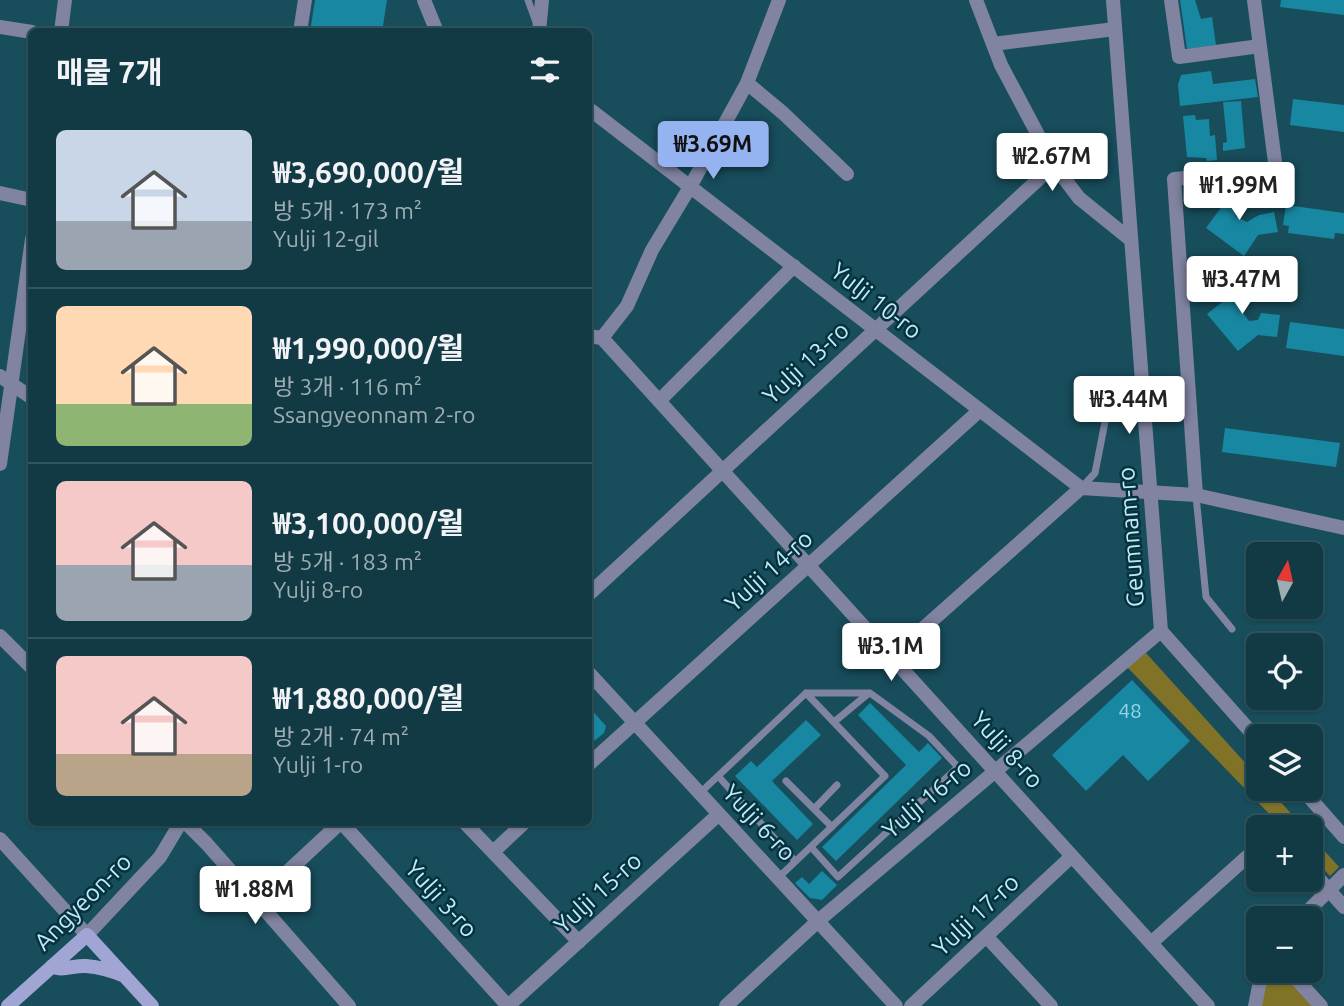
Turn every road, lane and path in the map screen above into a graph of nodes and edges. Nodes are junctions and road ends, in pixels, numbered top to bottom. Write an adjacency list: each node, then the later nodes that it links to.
1 (65, 0): 12 (street)
2 (305, 0): 13 (street)
3 (424, 0): 14 (street)
4 (528, 0): 15 (lane)
5 (542, 0): 16 (street)
6 (779, 0): 21 (street)
7 (976, 0): 19 (street)
8 (1113, 0): 17 (street, Geumnam-ro)
9 (1171, 0): 20 (street)
10 (1254, 0): 20 (street)
11 (0, 27): 18 (street)
12 (62, 28)
13 (301, 28)
14 (435, 28)
15 (538, 28)
16 (539, 28)
17 (1115, 29): 19 (street); 28 (street, Geumnam-ro)
18 (28, 31)
19 (993, 44): 23 (street)
20 (1260, 46): 42 (street)
21 (747, 83): 24 (street); 25 (street)
22 (592, 111): 25 (street, Yulji 10-ro)
23 (1054, 165): 28 (street); 31 (street, Yulji 13-ro)
24 (847, 174)
25 (690, 187): 30 (street, Yulji 10-ro); 32 (street)
26 (0, 193): 27 (street)
27 (28, 199)
28 (1131, 240): 41 (street, Geumnam-ro)
29 (28, 264): 33 (street)
30 (793, 266): 31 (street, Yulji 10-ro); 36 (street)
31 (876, 330): 37 (street, Yulji 10-ro); 39 (street, Yulji 13-ro)
32 (595, 337): 36 (street, Yulji 8-ro)
33 (6, 379): 35 (street); 38 (street)
34 (1112, 386): 40 (lane)
35 (28, 395)
36 (659, 401): 39 (street, Yulji 8-ro)
37 (980, 410): 40 (street, Yulji 10-ro); 44 (street, Yulji 14-ro)
38 (0, 464)
39 (723, 471): 44 (street, Yulji 8-ro); 45 (street, Yulji 13-ro)
40 (1081, 488): 41 (street); 49 (street)
41 (1151, 493): 42 (street); 47 (street, Geumnam-ro)
42 (1196, 495): 43 (street); 46 (lane)
43 (1344, 528)
44 (808, 565): 49 (street, Yulji 8-ro); 55 (street, Yulji 14-ro)
45 (592, 591)
46 (1232, 629)
47 (1161, 631): 56 (street, Geumnam-ro); 58 (street, Yulji 16-ro)
48 (0, 636): 50 (street)
49 (891, 656): 58 (street, Yulji 8-ro)
50 (28, 664)
51 (592, 676): 55 (street, Yulji 6-ro)
52 (806, 693): 53 (lane); 54 (lane); 59 (lane)
53 (870, 693): 54 (lane); 75 (lane)
54 (834, 722): 72 (lane)
55 (635, 723): 57 (street, Yulji 14-ro); 62 (street, Yulji 6-ro)
56 (1246, 727)
57 (592, 761)
58 (995, 771): 77 (street, Yulji 8-ro); 87 (street, Yulji 16-ro)
59 (718, 776): 62 (lane); 79 (lane)
60 (786, 781): 64 (lane)
61 (837, 785): 64 (lane)
62 (700, 793): 65 (street, Yulji 6-ro)
63 (1312, 801): 73 (street)
64 (814, 809): 72 (lane)
65 (719, 814): 81 (street, Yulji 6-ro); 90 (street, Yulji 15-ro)
66 (180, 826): 88 (street, Angyeon-ro)
67 (187, 826): 84 (street)
68 (338, 826): 84 (street)
69 (344, 826): 99 (street, Yulji 3-ro)
70 (468, 826): 76 (street)
71 (521, 826): 76 (street)
72 (832, 827): 75 (lane)
73 (1344, 837)
74 (0, 839): 88 (street)
75 (811, 847): 79 (lane)
76 (492, 852): 90 (street)
77 (1072, 856): 89 (street, Yulji 17-ro); 91 (street, Yulji 8-ro)
78 (1246, 858): 91 (street)
79 (795, 861): 81 (lane)
80 (1344, 875): 83 (street)
81 (778, 877): 87 (street, Yulji 6-ro)
82 (1323, 883): 83 (street)
83 (1329, 890): 85 (street); 86 (street)
84 (256, 901): 98 (street)
85 (1313, 906)
86 (1344, 906)
87 (818, 921): 100 (street, Yulji 16-ro); 101 (street, Yulji 6-ro)
88 (87, 935): 92 (main road, Angyeon-ro); 93 (main road)
89 (986, 936): 102 (street, Yulji 17-ro); 103 (street)
90 (579, 942): 99 (street, Yulji 15-ro)
91 (1151, 943): 104 (street, Yulji 8-ro)
92 (52, 966): 93 (main road); 96 (main road, Angyeon-ro)
93 (126, 977): 97 (main road)
94 (1260, 983): 105 (street)
95 (1300, 983): 106 (street)
96 (8, 1006)
97 (152, 1006)
98 (349, 1006)
99 (508, 1006)
100 (726, 1006)
101 (896, 1006)
102 (911, 1006)
103 (1051, 1006)
104 (1208, 1006)
105 (1255, 1006)
106 (1321, 1006)

